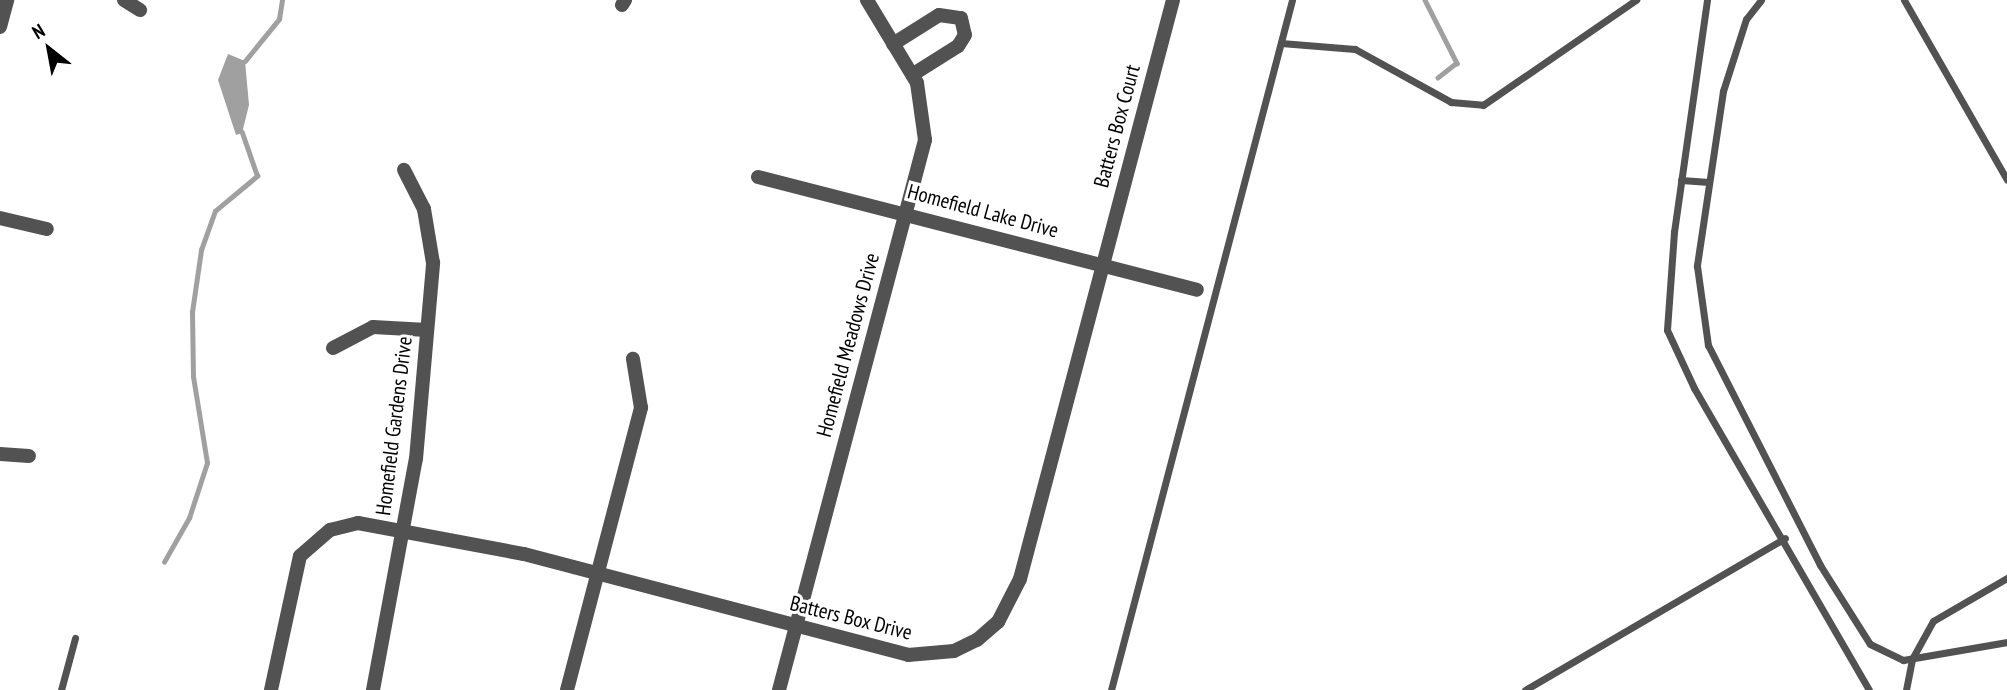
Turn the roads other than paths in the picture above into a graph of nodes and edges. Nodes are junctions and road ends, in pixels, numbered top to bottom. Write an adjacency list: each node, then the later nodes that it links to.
1 (7, 0): 11 (street)
2 (124, 0): 10 (street)
3 (867, 0): 13 (street, Homefield Meadows Drive)
4 (1172, 0): 23 (street, Batters Box Court)
5 (1292, 0): 12 (lane)
6 (1636, 0): 12 (lane)
7 (1707, 0): 17 (lane)
8 (1761, 0): 19 (lane)
9 (1904, 0): 18 (lane)
10 (140, 10)
11 (0, 27)
12 (1281, 43): 43 (lane)
13 (893, 44): 14 (street, Homefield Meadows Drive); 14 (street)
14 (912, 75): 20 (street, Homefield Meadows Drive)
15 (404, 170): 25 (street, Homefield Gardens Drive)
16 (758, 177): 20 (street, Homefield Lake Drive)
17 (1681, 180): 19 (lane); 31 (lane)
18 (2007, 180)
19 (1709, 182): 37 (lane)
20 (904, 212): 23 (street, Homefield Lake Drive); 34 (street, Homefield Meadows Drive)
21 (0, 218): 22 (street)
22 (47, 229)
23 (1103, 263): 24 (street, Homefield Lake Drive); 34 (street, Batters Box Drive)
24 (1196, 290)
25 (427, 330): 26 (street); 30 (street, Homefield Gardens Drive)
26 (334, 348)
27 (633, 359): 32 (street)
28 (0, 454): 29 (street)
29 (29, 456)
30 (403, 530): 32 (street, Batters Box Drive); 39 (street, Batters Box Drive); 40 (street, Homefield Gardens Drive)
31 (1785, 538): 44 (lane); 45 (lane)
32 (597, 573): 34 (street, Batters Box Drive); 41 (street)
33 (2007, 578): 37 (lane)
34 (796, 626): 42 (street, Homefield Meadows Drive)
35 (75, 638): 38 (lane)
36 (2007, 642): 37 (lane)
37 (1912, 659): 46 (lane)
38 (61, 690)
39 (271, 690)
40 (373, 690)
41 (566, 690)
42 (779, 690)
43 (1111, 690)
44 (1525, 690)
45 (1870, 690)
46 (1906, 690)

